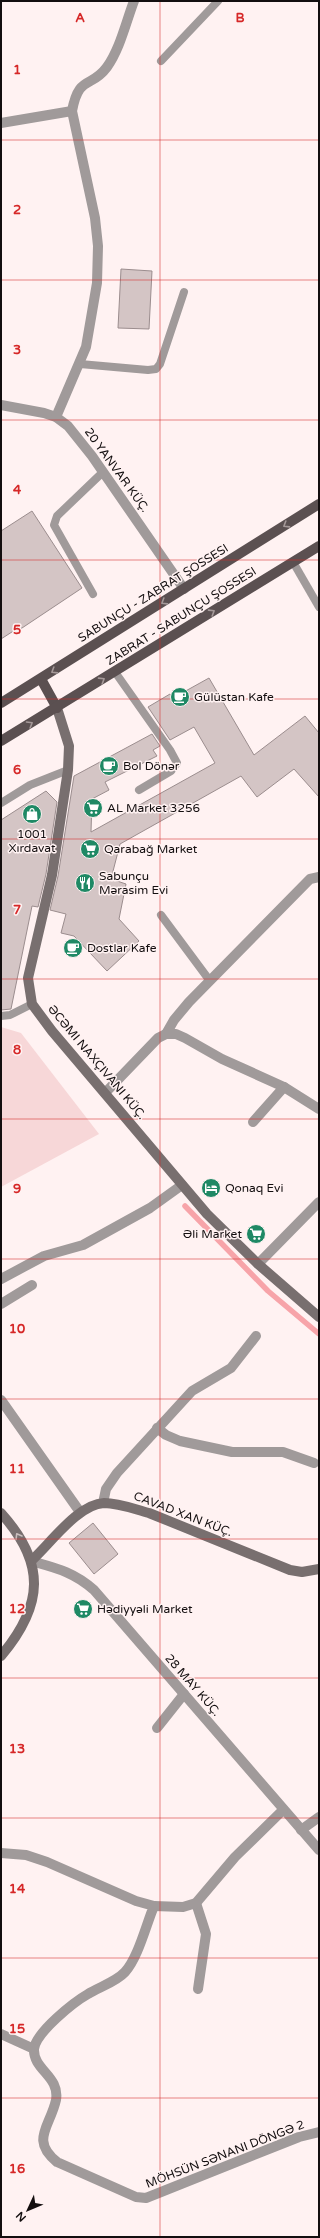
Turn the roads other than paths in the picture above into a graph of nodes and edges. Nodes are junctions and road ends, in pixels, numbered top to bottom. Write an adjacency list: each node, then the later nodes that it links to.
1 (134, 1): 4 (street)
2 (218, 1): 3 (lane)
3 (161, 61)
4 (72, 111): 5 (street); 7 (street)
5 (1, 123)
6 (184, 292): 7 (lane)
7 (80, 364): 9 (street)
8 (1, 405): 9 (street, 20 YANVAR KÜÇ.)
9 (56, 418): 10 (street, 20 YANVAR KÜÇ.)
10 (103, 472): 14 (street, 20 YANVAR KÜÇ.); 15 (lane)
11 (319, 504): 14 (main road, SABUNÇU - ZABRAT ŞOSSESI, one-way to 14)
12 (319, 546): 13 (main road, ZABRAT - SABUNÇU ŞOSSESI)
13 (293, 562): 16 (lane); 17 (main road, ZABRAT - SABUNÇU ŞOSSESI, one-way to 13)
14 (184, 589): 18 (main road, SABUNÇU - ZABRAT ŞOSSESI, one-way to 18)
15 (93, 594)
16 (319, 607)
17 (115, 672): 20 (main road, ZABRAT - SABUNÇU ŞOSSESI, one-way to 17); 23 (lane)
18 (41, 679): 19 (main road, SABUNÇU - ZABRAT ŞOSSESI); 20 (main road)
19 (1, 703)
20 (56, 708): 21 (main road, ZABRAT - SABUNÇU ŞOSSESI, one-way to 20); 22 (street)
21 (2, 741)
22 (68, 770): 24 (lane); 28 (street)
23 (139, 790)
24 (1, 803)
25 (319, 877): 27 (street)
26 (161, 915): 27 (lane)
27 (210, 981): 30 (street)
28 (32, 1004): 29 (lane); 32 (street)
29 (1, 1016)
30 (166, 1034): 31 (street); 32 (street)
31 (284, 1087): 33 (street); 34 (street)
32 (105, 1093): 35 (street)
33 (319, 1108)
34 (253, 1122)
35 (182, 1185): 37 (street); 38 (street)
36 (319, 1202): 37 (street)
37 (258, 1264): 41 (street)
38 (1, 1279)
39 (32, 1285): 40 (street)
40 (1, 1304)
41 (319, 1318)
42 (256, 1336): 44 (street)
43 (1, 1400): 48 (street)
44 (158, 1428): 45 (street); 46 (street)
45 (314, 1463)
46 (103, 1503): 48 (street, CAVAD XAN KÜÇ.); 50 (street, CAVAD XAN KÜÇ.)
47 (1, 1512): 49 (street, one-way to 47)
48 (80, 1512): 49 (street, CAVAD XAN KÜÇ.)
49 (31, 1561): 51 (street); 52 (street, 28 MAY KÜÇ.)
50 (319, 1569)
51 (1, 1656)
52 (184, 1694): 53 (street); 54 (street, 28 MAY KÜÇ.)
53 (158, 1728)
54 (283, 1810): 56 (street, 28 MAY KÜÇ.); 59 (street)
55 (319, 1817): 56 (street)
56 (301, 1830): 57 (street, 28 MAY KÜÇ.)
57 (319, 1850)
58 (1, 1853): 60 (street)
59 (196, 1903): 60 (street); 61 (street)
60 (154, 1906): 63 (street)
61 (198, 1989)
62 (1, 2034): 63 (street)
63 (34, 2049): 64 (street, MÖHSÜN SƏNANI DÖNGƏ 2)
64 (319, 2132)

